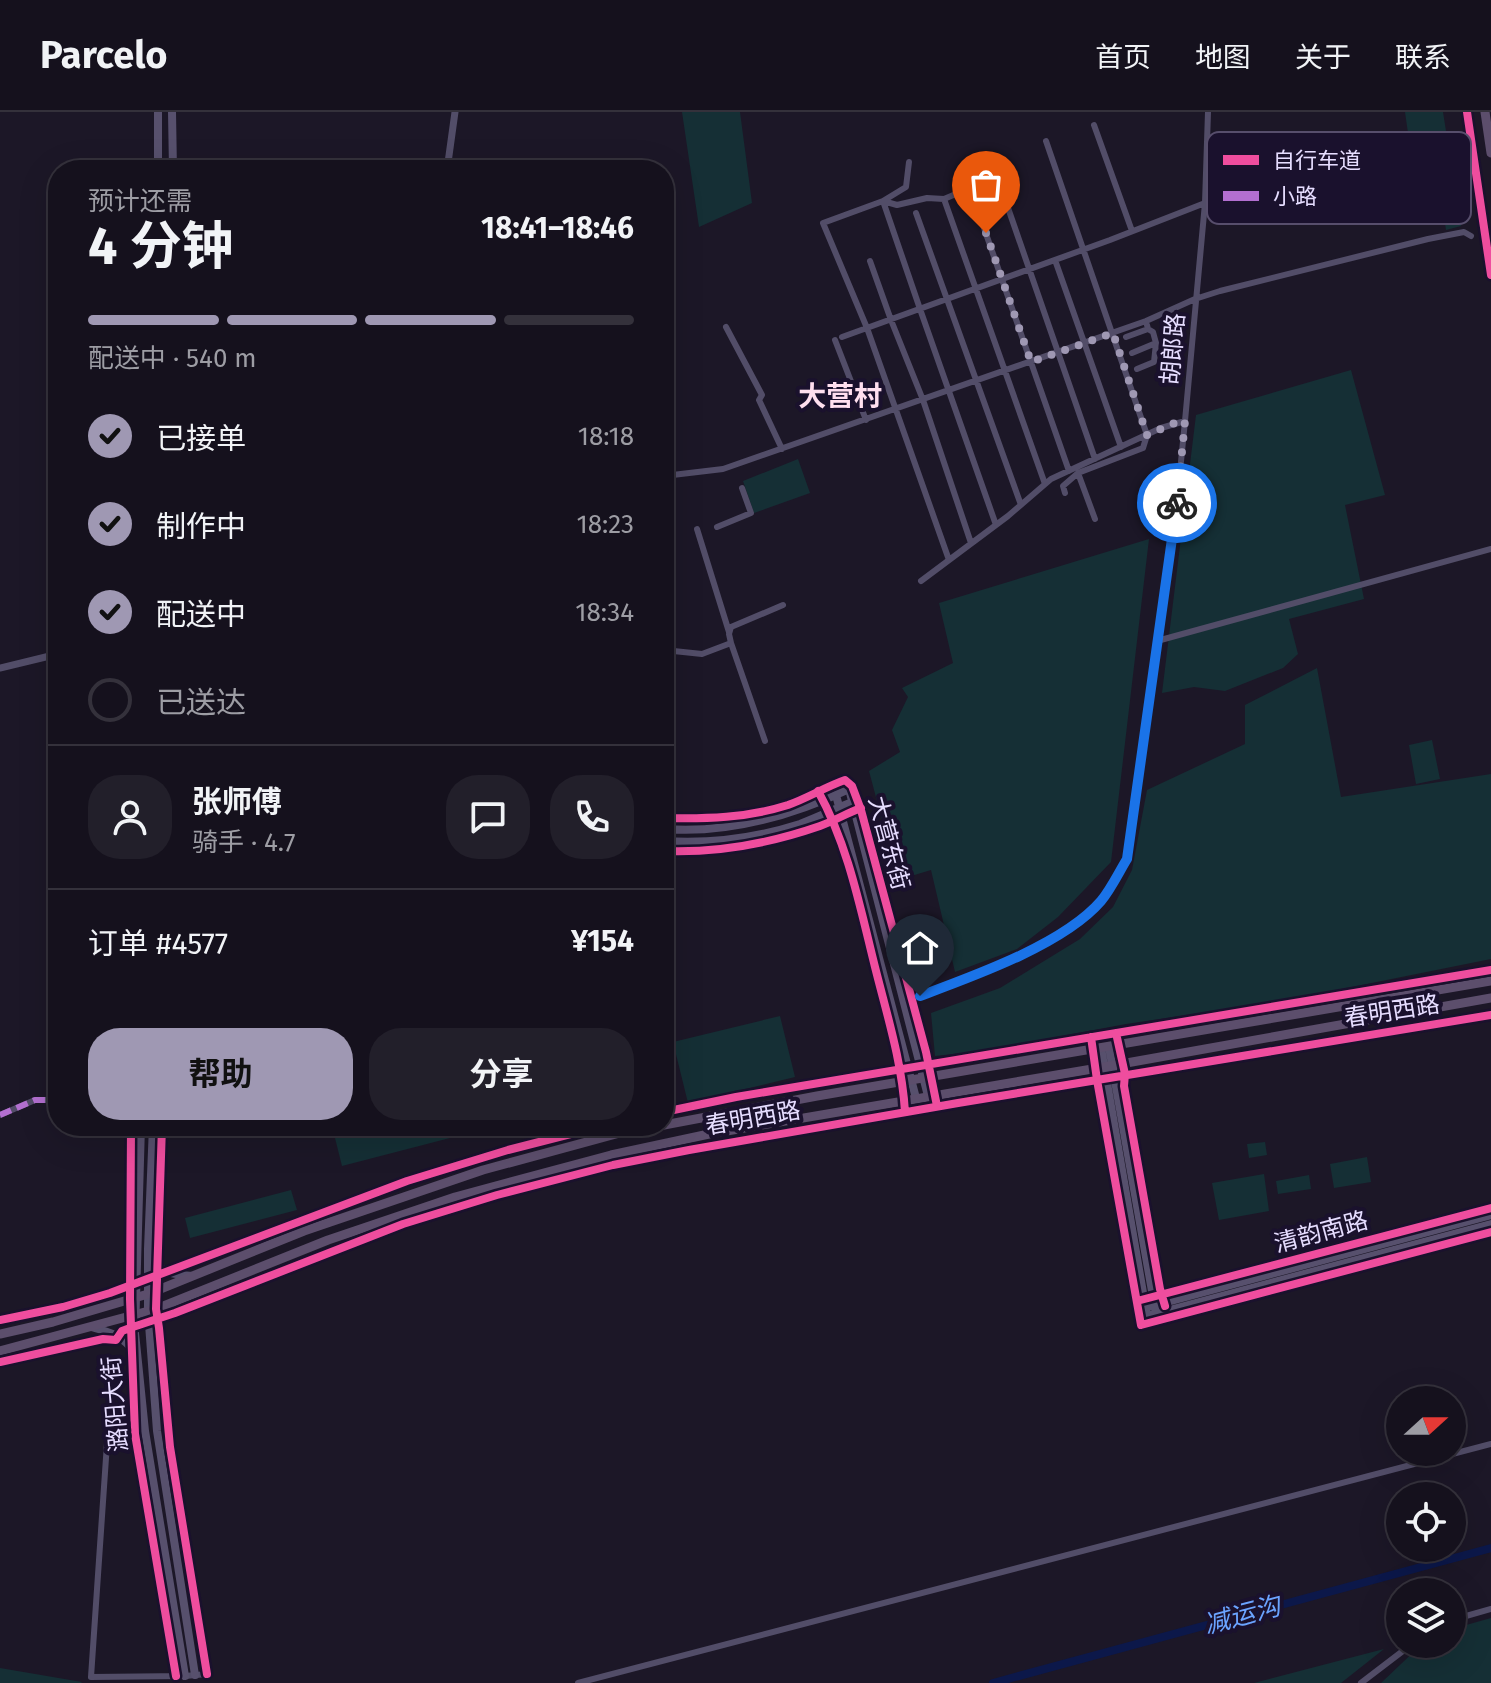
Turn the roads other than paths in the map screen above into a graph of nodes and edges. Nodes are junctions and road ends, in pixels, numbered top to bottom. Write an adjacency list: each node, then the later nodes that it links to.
1 (158, 112): 14 (main road)
2 (172, 112): 15 (main road)
3 (455, 112): 16 (street)
4 (1208, 112): 8 (street, 胡郎路)
5 (1467, 112): 9 (main road)
6 (1485, 112): 13 (main road)
7 (1094, 125): 23 (street)
8 (1207, 132)
9 (1470, 132)
10 (1471, 139): 29 (main road)
11 (1046, 141): 25 (street)
12 (1207, 142): 21 (street, 胡郎路)
13 (1491, 153)
14 (158, 160)
15 (173, 160)
16 (448, 160)
17 (909, 162): 20 (street)
18 (970, 188): 19 (street); 28 (street); 30 (street)
19 (944, 199): 20 (street); 31 (street)
20 (883, 201): 34 (street); 38 (street)
21 (1205, 203): 23 (street); 33 (street, 胡郎路)
22 (916, 213): 32 (street)
23 (1132, 231): 25 (street)
24 (1471, 236): 33 (street)
25 (1084, 249): 26 (street); 39 (street)
26 (1055, 260): 28 (street); 41 (street)
27 (870, 261): 35 (street)
28 (1029, 269): 30 (street); 43 (street)
29 (1491, 275)
30 (1002, 279): 31 (street); 45 (street)
31 (976, 289): 32 (street); 47 (street)
32 (947, 299): 34 (street); 48 (street)
33 (1195, 299): 36 (street); 53 (street, 胡郎路)
34 (920, 309): 35 (street); 49 (street)
35 (891, 320): 38 (street); 50 (street)
36 (1147, 325): 39 (street); 40 (street); 42 (street)
37 (726, 327): 56 (street)
38 (867, 328): 51 (street); 52 (street)
39 (1113, 333): 41 (street); 54 (street)
40 (1126, 337)
41 (1084, 343): 43 (street); 55 (street)
42 (1156, 343): 44 (street); 46 (street)
43 (1058, 353): 45 (street); 57 (street)
44 (1132, 353)
45 (1031, 362): 47 (street); 58 (street)
46 (1137, 369)
47 (1005, 371): 48 (street); 61 (street)
48 (977, 381): 49 (street); 64 (street)
49 (948, 391): 50 (street); 66 (street)
50 (923, 400): 51 (street); 69 (street)
51 (894, 410): 52 (street); 71 (street)
52 (866, 420): 56 (street)
53 (1185, 421): 54 (street); 75 (street, 胡郎路)
54 (1147, 435): 55 (street); 59 (street)
55 (1121, 447): 57 (street)
56 (782, 449): 60 (street)
57 (1095, 459): 58 (street)
58 (1069, 471): 61 (street)
59 (1078, 473): 63 (street); 65 (street)
60 (674, 475)
61 (1045, 484): 64 (street)
62 (742, 488): 67 (street)
63 (1065, 493)
64 (1021, 505): 66 (street)
65 (1095, 519)
66 (996, 525): 69 (street)
67 (717, 527)
68 (697, 529): 74 (street)
69 (971, 543): 71 (street)
70 (1491, 549): 75 (street)
71 (949, 560): 72 (street)
72 (921, 581)
73 (783, 605): 74 (street)
74 (729, 634): 76 (street)
75 (1157, 641): 87 (street, 胡郎路)
76 (731, 643): 77 (street); 80 (street)
77 (674, 651)
78 (48, 656): 79 (street)
79 (0, 668)
80 (765, 741)
81 (836, 795): 82 (main road, 大营东街); 83 (main road, 大营东街); 84 (main road)
82 (852, 802): 83 (main road); 91 (main road, 大营东街)
83 (839, 807): 85 (main road); 92 (main road, 大营东街)
84 (674, 829)
85 (674, 841)
86 (1491, 981): 89 (main road, 春明西路)
87 (920, 996)
88 (1491, 998): 90 (main road, 春明西路)
89 (1105, 1048): 90 (main road); 91 (main road, 春明西路)
90 (1108, 1066): 93 (main road, 春明西路); 109 (main road)
91 (924, 1079): 92 (main road, 春明西路); 93 (main road, 大营东街)
92 (912, 1080): 94 (main road, 大营东街); 97 (main road, 春明西路)
93 (928, 1096): 94 (main road, 春明西路)
94 (916, 1098): 108 (main road, 春明西路)
95 (48, 1100): 96 (street)
96 (0, 1115)
97 (674, 1123)
98 (141, 1136): 107 (main road, 潞阳大街)
99 (153, 1136): 103 (main road, 潞阳大街)
100 (609, 1136): 104 (main road)
101 (1491, 1215): 109 (main road, 清韵南路)
102 (1491, 1224): 109 (main road, 清韵南路)
103 (148, 1249): 105 (main road); 106 (main road, 潞阳大街)
104 (206, 1271): 105 (main road); 108 (main road)
105 (193, 1276): 106 (main road)
106 (148, 1294): 107 (main road); 110 (main road, 潞阳大街)
107 (137, 1297): 111 (main road, 潞阳大街); 113 (main road)
108 (183, 1298): 110 (main road, 春明西路)
109 (1152, 1309)
110 (148, 1311): 111 (main road, 春明西路); 122 (main road, 潞阳大街)
111 (137, 1315): 112 (main road, 春明西路); 115 (main road, 潞阳大街)
112 (91, 1327): 114 (main road, 春明西路); 115 (main road)
113 (0, 1334)
114 (0, 1351)
115 (137, 1356): 123 (main road, 潞阳大街)
116 (109, 1414): 123 (street)
117 (1491, 1444): 124 (street)
118 (1491, 1609): 119 (street)
119 (1466, 1616)
120 (1394, 1658): 125 (street)
121 (207, 1674): 122 (street)
122 (195, 1675): 123 (street)
123 (185, 1676)
124 (578, 1683)
125 (1361, 1683)

